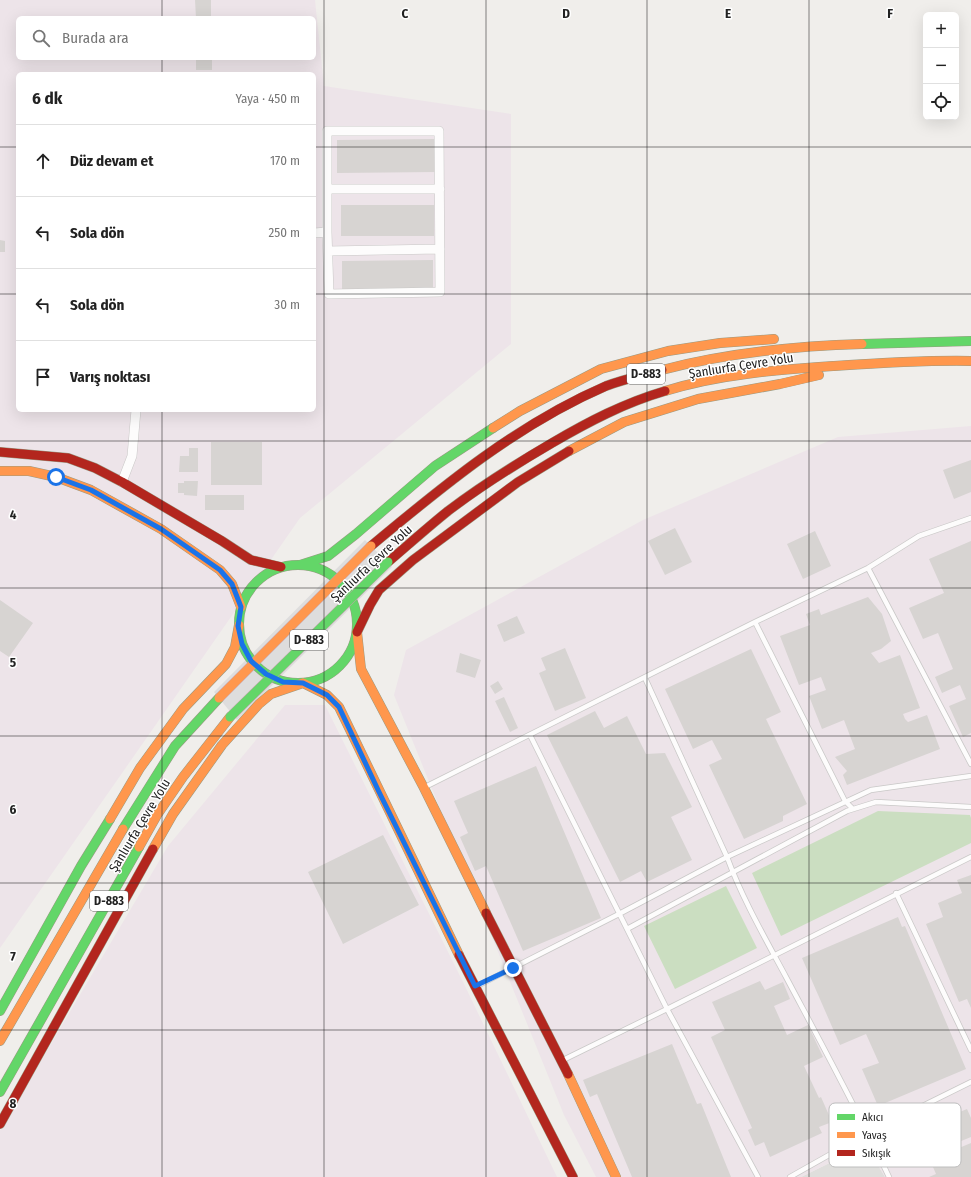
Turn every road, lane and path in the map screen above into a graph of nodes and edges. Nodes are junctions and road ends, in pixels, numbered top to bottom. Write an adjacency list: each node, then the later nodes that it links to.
1 (327, 189): 2 (street); 2 (street); 3 (street)
2 (440, 189): 5 (street)
3 (327, 232): 4 (street); 6 (street)
4 (316, 233)
5 (440, 249): 6 (street); 6 (street)
6 (328, 250)
7 (786, 338): 18 (main road)
8 (808, 338): 10 (main road)
9 (971, 341): 10 (main road, Şanlıurfa Çevre Yolu / D-883)
10 (873, 343): 45 (main road, Şanlıurfa Çevre Yolu / D-883, bridge)
11 (971, 361): 12 (main road, Şanlıurfa Çevre Yolu / D-883)
12 (870, 364): 24 (main road); 49 (main road, Şanlıurfa Çevre Yolu / D-883, bridge)
13 (136, 412): 16 (street)
14 (0, 452): 16 (main road)
15 (0, 471): 21 (main road)
16 (122, 482): 19 (main road)
17 (971, 518): 20 (lane)
18 (300, 565): 19 (main road); 24 (main road)
19 (281, 567): 21 (main road)
20 (868, 568): 22 (lane); 28 (lane)
21 (241, 607): 23 (main road)
22 (755, 622): 25 (lane); 31 (lane)
23 (238, 626): 26 (main road); 44 (main road)
24 (357, 632): 26 (main road); 30 (main road)
25 (644, 678): 27 (lane); 34 (lane)
26 (303, 683): 42 (main road); 52 (main road)
27 (530, 734): 30 (lane); 38 (lane)
28 (971, 764)
29 (971, 776): 31 (lane)
30 (424, 788): 41 (main road)
31 (845, 801): 33 (lane); 34 (lane)
32 (971, 807): 33 (lane)
33 (853, 809): 36 (lane)
34 (727, 857): 36 (lane); 38 (lane)
35 (971, 857): 37 (lane)
36 (733, 873): 39 (lane); 40 (lane)
37 (896, 893): 40 (lane); 46 (lane)
38 (619, 914): 39 (lane); 41 (lane)
39 (627, 929): 43 (lane)
40 (775, 956): 43 (lane); 50 (lane)
41 (513, 968): 42 (lane); 47 (main road)
42 (475, 986): 55 (main road)
43 (667, 1009): 47 (lane); 57 (lane)
44 (0, 1011)
45 (0, 1041)
46 (971, 1050)
47 (561, 1060): 56 (main road)
48 (971, 1082): 51 (lane)
49 (0, 1092)
50 (852, 1103)
51 (929, 1103)
52 (0, 1124)
53 (829, 1155): 58 (lane)
54 (884, 1167): 59 (lane)
55 (573, 1177)
56 (616, 1177)
57 (758, 1177)
58 (790, 1177)
59 (889, 1177)

